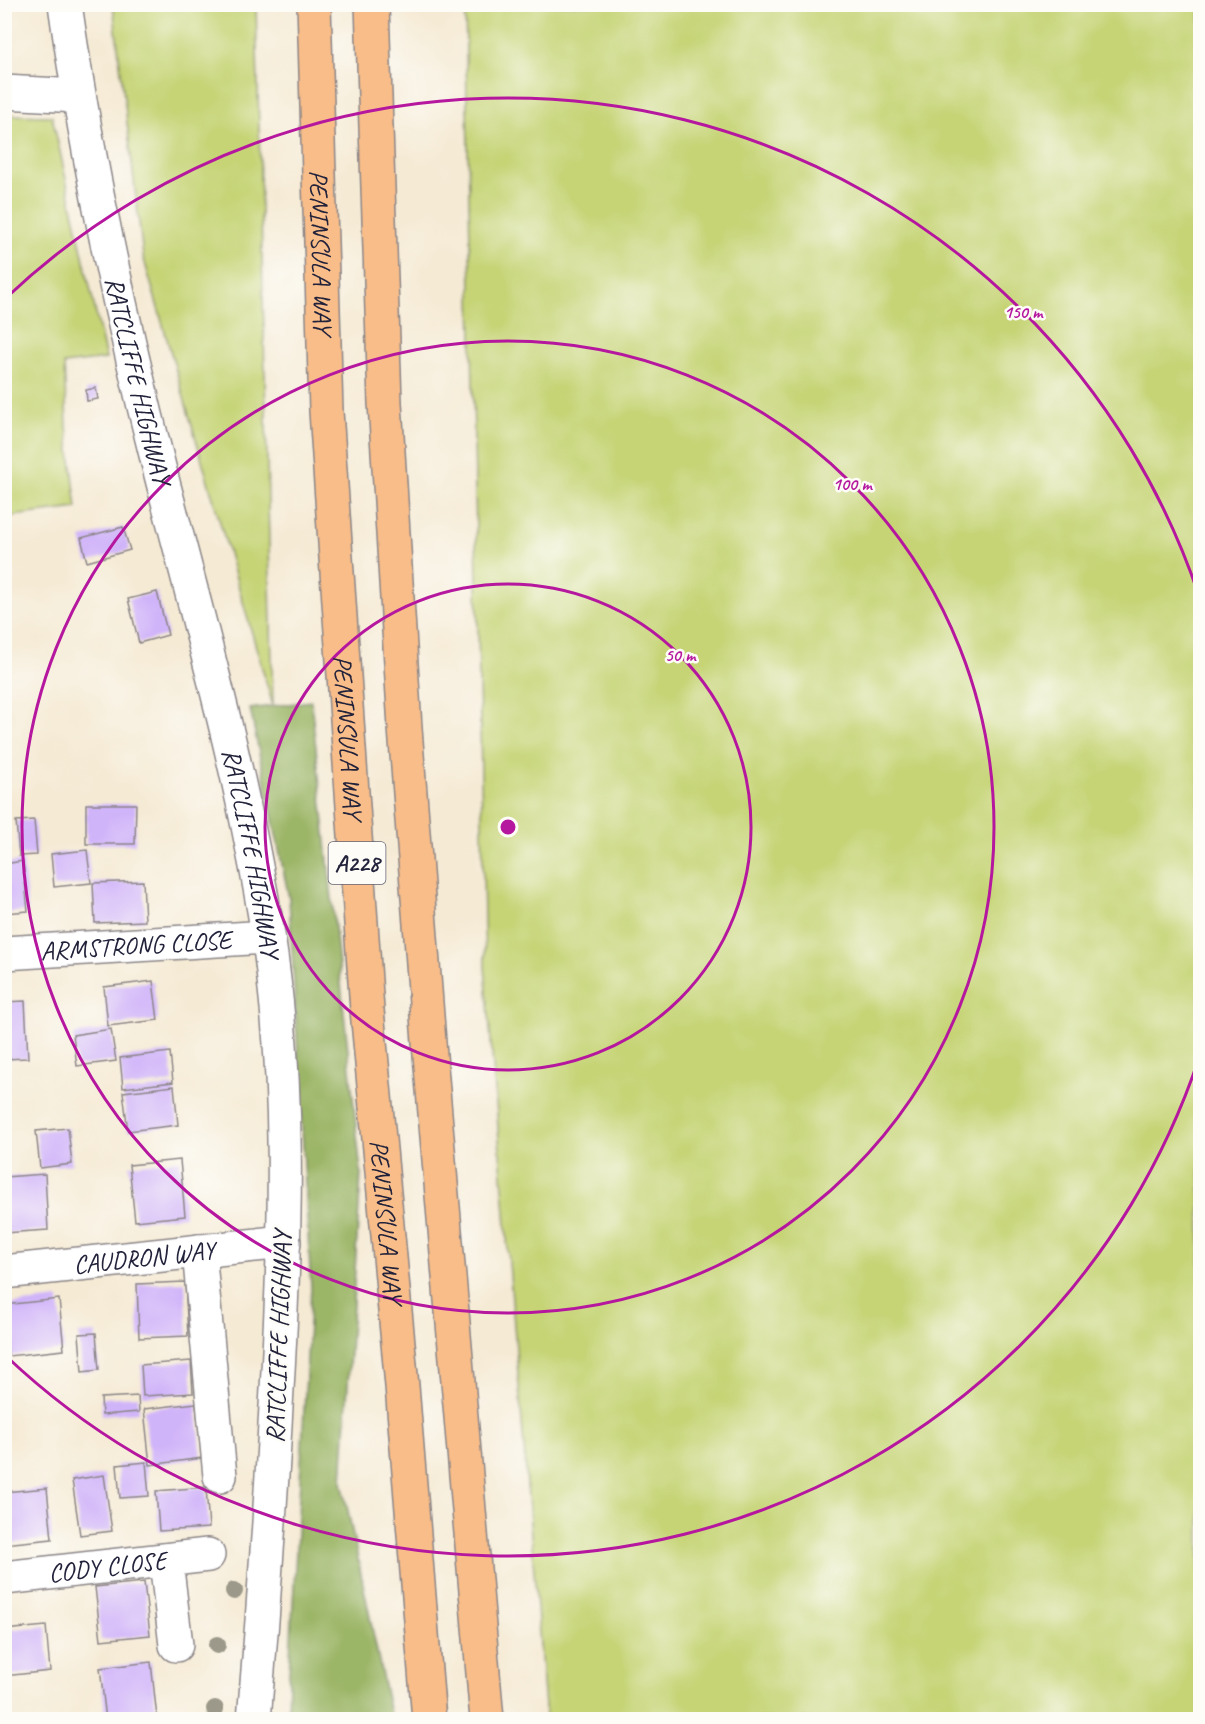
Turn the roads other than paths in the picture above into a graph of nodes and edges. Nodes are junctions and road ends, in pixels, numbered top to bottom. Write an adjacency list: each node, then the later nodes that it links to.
1 (65, 4): 5 (street, RATCLIFFE HIGHWAY)
2 (314, 4): 17 (main road, PENINSULA WAY / A228)
3 (372, 4): 18 (main road, A228)
4 (4, 92): 5 (street)
5 (78, 96): 6 (street, RATCLIFFE HIGHWAY)
6 (268, 937): 7 (street, ARMSTRONG CLOSE); 8 (street, RATCLIFFE HIGHWAY)
7 (4, 953)
8 (284, 1242): 9 (street, CAUDRON WAY); 16 (street, RATCLIFFE HIGHWAY)
9 (199, 1251): 10 (street, CAUDRON WAY); 11 (street)
10 (4, 1272)
11 (220, 1476)
12 (208, 1555): 13 (street, CODY CLOSE)
13 (166, 1561): 14 (street, CODY CLOSE); 15 (street)
14 (4, 1578)
15 (176, 1645)
16 (254, 1719)
17 (429, 1719)
18 (487, 1719)

